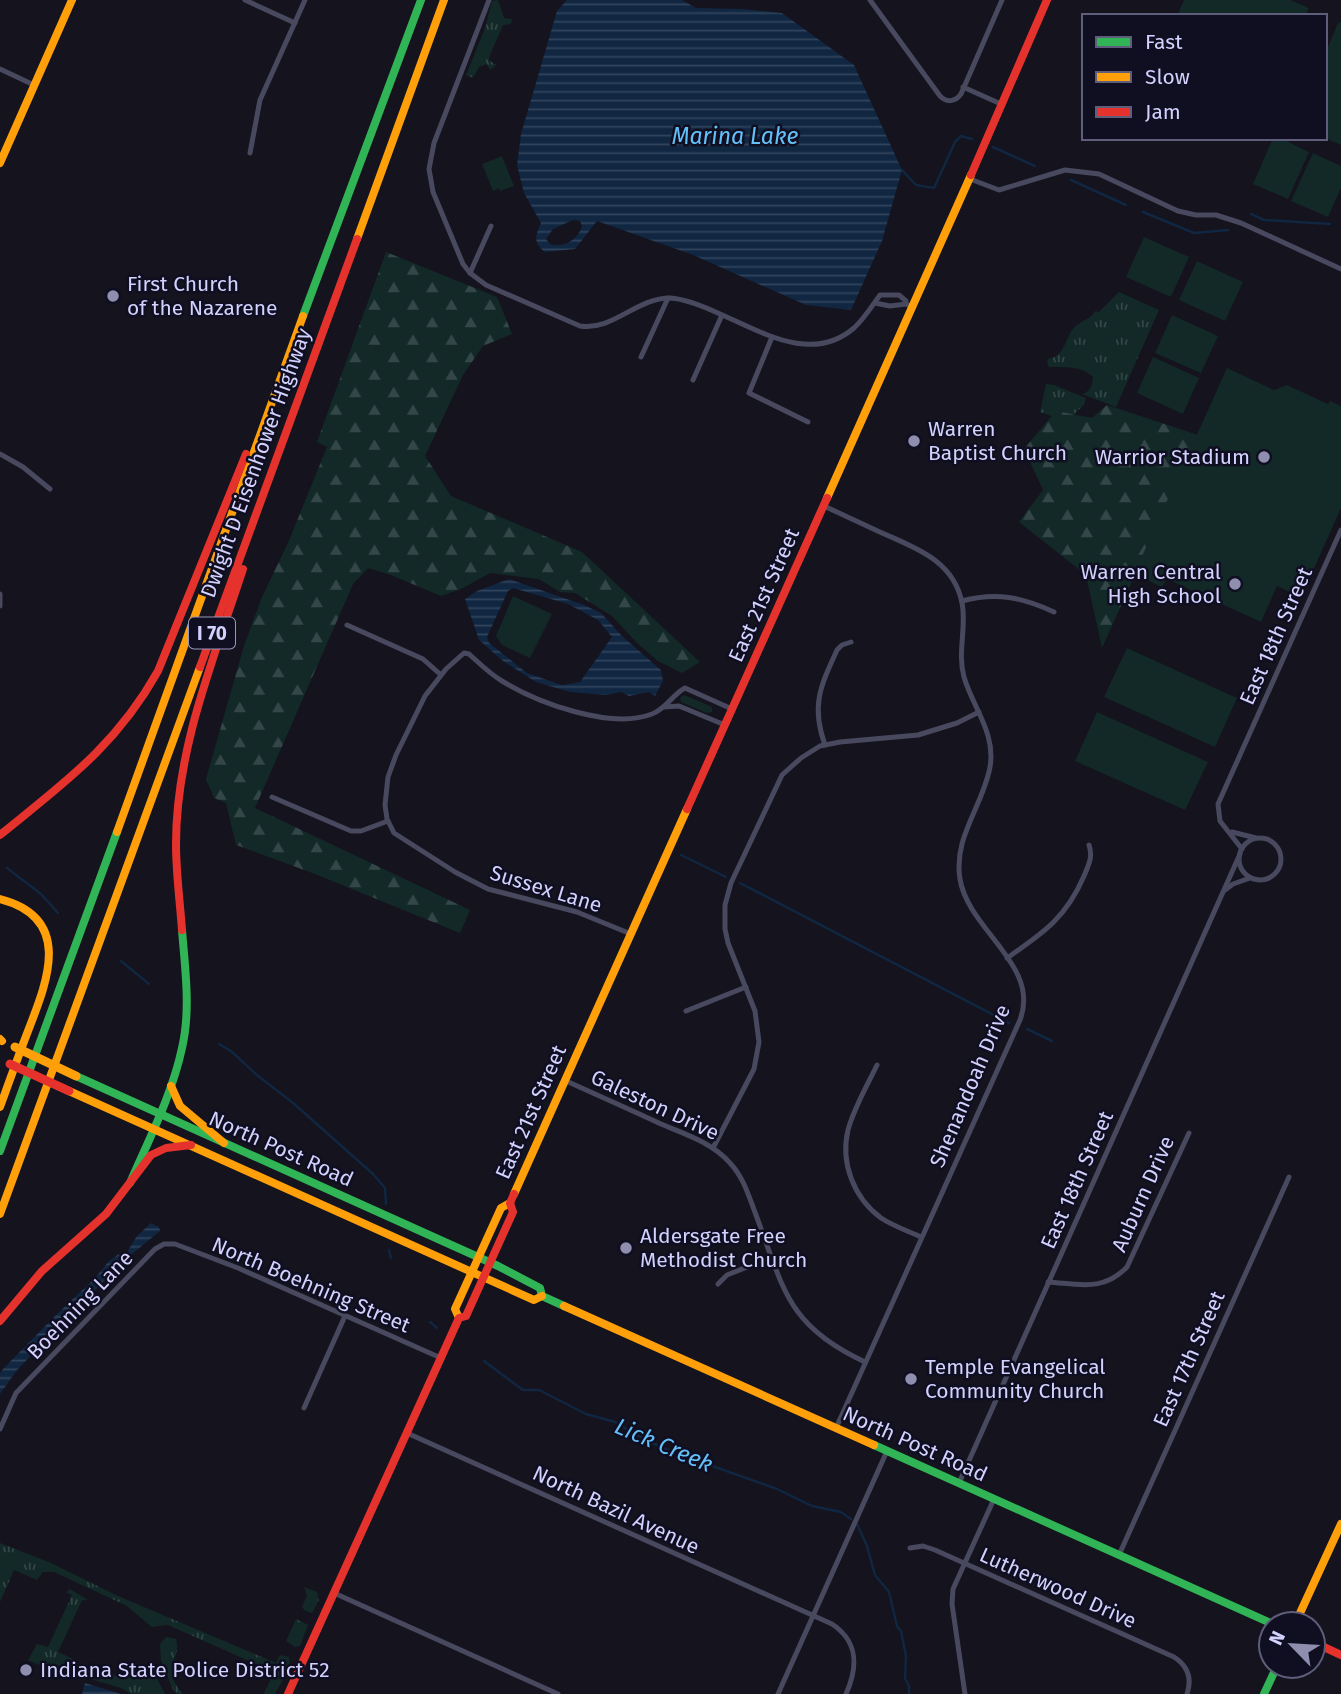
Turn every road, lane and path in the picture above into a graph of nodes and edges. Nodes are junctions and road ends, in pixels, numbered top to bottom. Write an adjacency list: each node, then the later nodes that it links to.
1 (72, 0): 12 (main road)
2 (245, 0): 10 (street)
3 (305, 0): 10 (street)
4 (421, 0): 25 (main road, Dwight D Eisenhower Highway / I 70)
5 (444, 0): 29 (main road, Dwight D Eisenhower Highway / I 70)
6 (489, 0): 20 (street)
7 (870, 0): 13 (street)
8 (1002, 0): 13 (street)
9 (1046, 0): 14 (main road, East 21st Street)
10 (295, 23): 15 (street)
11 (0, 69): 12 (street)
12 (34, 85): 16 (main road)
13 (963, 87): 14 (street)
14 (1001, 104): 17 (main road, East 21st Street)
15 (250, 153)
16 (0, 163)
17 (970, 179): 19 (street); 23 (main road, East 21st Street)
18 (491, 226): 20 (street)
19 (1341, 269)
20 (470, 273): 21 (street)
21 (668, 298): 24 (street); 27 (street)
22 (875, 303): 23 (street); 23 (street); 26 (street)
23 (910, 306): 33 (main road, East 21st Street)
24 (722, 315): 26 (street); 28 (street)
25 (302, 319): 50 (main road); 73 (main road, Dwight D Eisenhower Highway / I 70)
26 (772, 337): 30 (street)
27 (641, 357)
28 (693, 380)
29 (299, 395): 65 (main road); 77 (main road, Dwight D Eisenhower Highway / I 70)
30 (808, 422)
31 (0, 454): 32 (street)
32 (50, 489)
33 (824, 506): 36 (street, Shenandoah Drive); 43 (main road, East 21st Street)
34 (1341, 530): 49 (street, East 18th Street)
35 (0, 594): 37 (street)
36 (962, 601): 38 (street); 44 (street, Shenandoah Drive)
37 (0, 606)
38 (1054, 612)
39 (346, 625): 41 (street)
40 (850, 642): 46 (street)
41 (441, 675): 42 (street); 48 (street)
42 (664, 707): 43 (street); 45 (street)
43 (732, 709): 45 (main road, East 21st Street)
44 (979, 712): 46 (street); 58 (street, Shenandoah Drive)
45 (725, 725): 57 (main road, East 21st Street)
46 (825, 745): 59 (street)
47 (272, 797): 48 (street)
48 (388, 821): 57 (street, Sussex Lane)
49 (1229, 831): 51 (street); 53 (street)
50 (0, 835)
51 (1257, 838): 53 (street); 54 (street)
52 (1089, 845): 58 (street)
53 (1241, 852): 54 (street); 55 (street, East 18th Street)
54 (1251, 878): 55 (street)
55 (1225, 890): 87 (street, East 18th Street)
56 (0, 899): 66 (main road)
57 (631, 934): 64 (main road, East 21st Street)
58 (1007, 958): 79 (street, Shenandoah Drive)
59 (746, 987): 60 (street); 72 (street)
60 (686, 1011)
61 (1, 1040): 67 (main road, North Post Road, bridge)
62 (0, 1059): 68 (main road, North Post Road, bridge)
63 (877, 1065): 79 (street)
64 (564, 1080): 72 (street, Galeston Drive); 76 (main road, East 21st Street)
65 (171, 1086): 67 (main road); 70 (main road)
66 (0, 1107)
67 (158, 1113): 68 (main road); 70 (main road, North Post Road)
68 (153, 1128): 71 (main road, North Post Road); 75 (main road)
69 (1189, 1133): 87 (street, Auburn Drive)
70 (225, 1143): 78 (main road, North Post Road)
71 (191, 1145): 75 (main road); 81 (main road, North Post Road)
72 (713, 1148): 83 (street, Galeston Drive)
73 (0, 1151)
74 (1289, 1177): 104 (street, East 17th Street)
75 (130, 1183): 92 (main road)
76 (510, 1203): 82 (main road, East 21st Street); 84 (main road, East 21st Street)
77 (0, 1214)
78 (412, 1227): 81 (main road); 82 (main road, North Post Road)
79 (921, 1237): 94 (street, Shenandoah Drive)
80 (167, 1243): 90 (street, North Boehning Street); 97 (street, Boehning Lane)
81 (407, 1245): 85 (main road, North Post Road)
82 (479, 1257): 84 (main road, North Post Road); 85 (main road, East 21st Street)
83 (772, 1257): 88 (street); 94 (street, Galeston Drive)
84 (490, 1262): 86 (main road, East 21st Street); 89 (main road, North Post Road)
85 (472, 1272): 86 (main road, North Post Road); 91 (main road, East 21st Street)
86 (484, 1277): 89 (main road, North Post Road); 91 (main road, East 21st Street)
87 (1048, 1282): 100 (street, East 18th Street)
88 (718, 1284)
89 (542, 1296): 96 (main road, North Post Road)
90 (345, 1316): 93 (street, North Boehning Street); 95 (street)
91 (459, 1318): 93 (main road, East 21st Street)
92 (0, 1321)
93 (441, 1358): 98 (main road, East 21st Street)
94 (865, 1362): 96 (street, Shenandoah Drive)
95 (304, 1408)
96 (836, 1427): 99 (main road, North Post Road)
97 (0, 1429)
98 (407, 1432): 106 (main road, East 21st Street); 108 (street, North Bazil Avenue)
99 (887, 1450): 100 (main road, North Post Road); 108 (street)
100 (958, 1483): 101 (main road, North Post Road)
101 (994, 1499): 104 (main road, North Post Road); 105 (street)
102 (1341, 1524): 107 (main road)
103 (910, 1548): 105 (street, Lutherwood Drive)
104 (1119, 1555): 109 (main road, North Post Road)
105 (964, 1563): 114 (street); 115 (street, Lutherwood Drive)
106 (334, 1593): 110 (main road, East 21st Street); 111 (street)
107 (1301, 1610)
108 (812, 1616): 112 (street); 113 (street, North Bazil Avenue)
109 (1257, 1617)
110 (288, 1694)
111 (558, 1694)
112 (778, 1694)
113 (846, 1694)
114 (965, 1694)
115 (1187, 1694)

